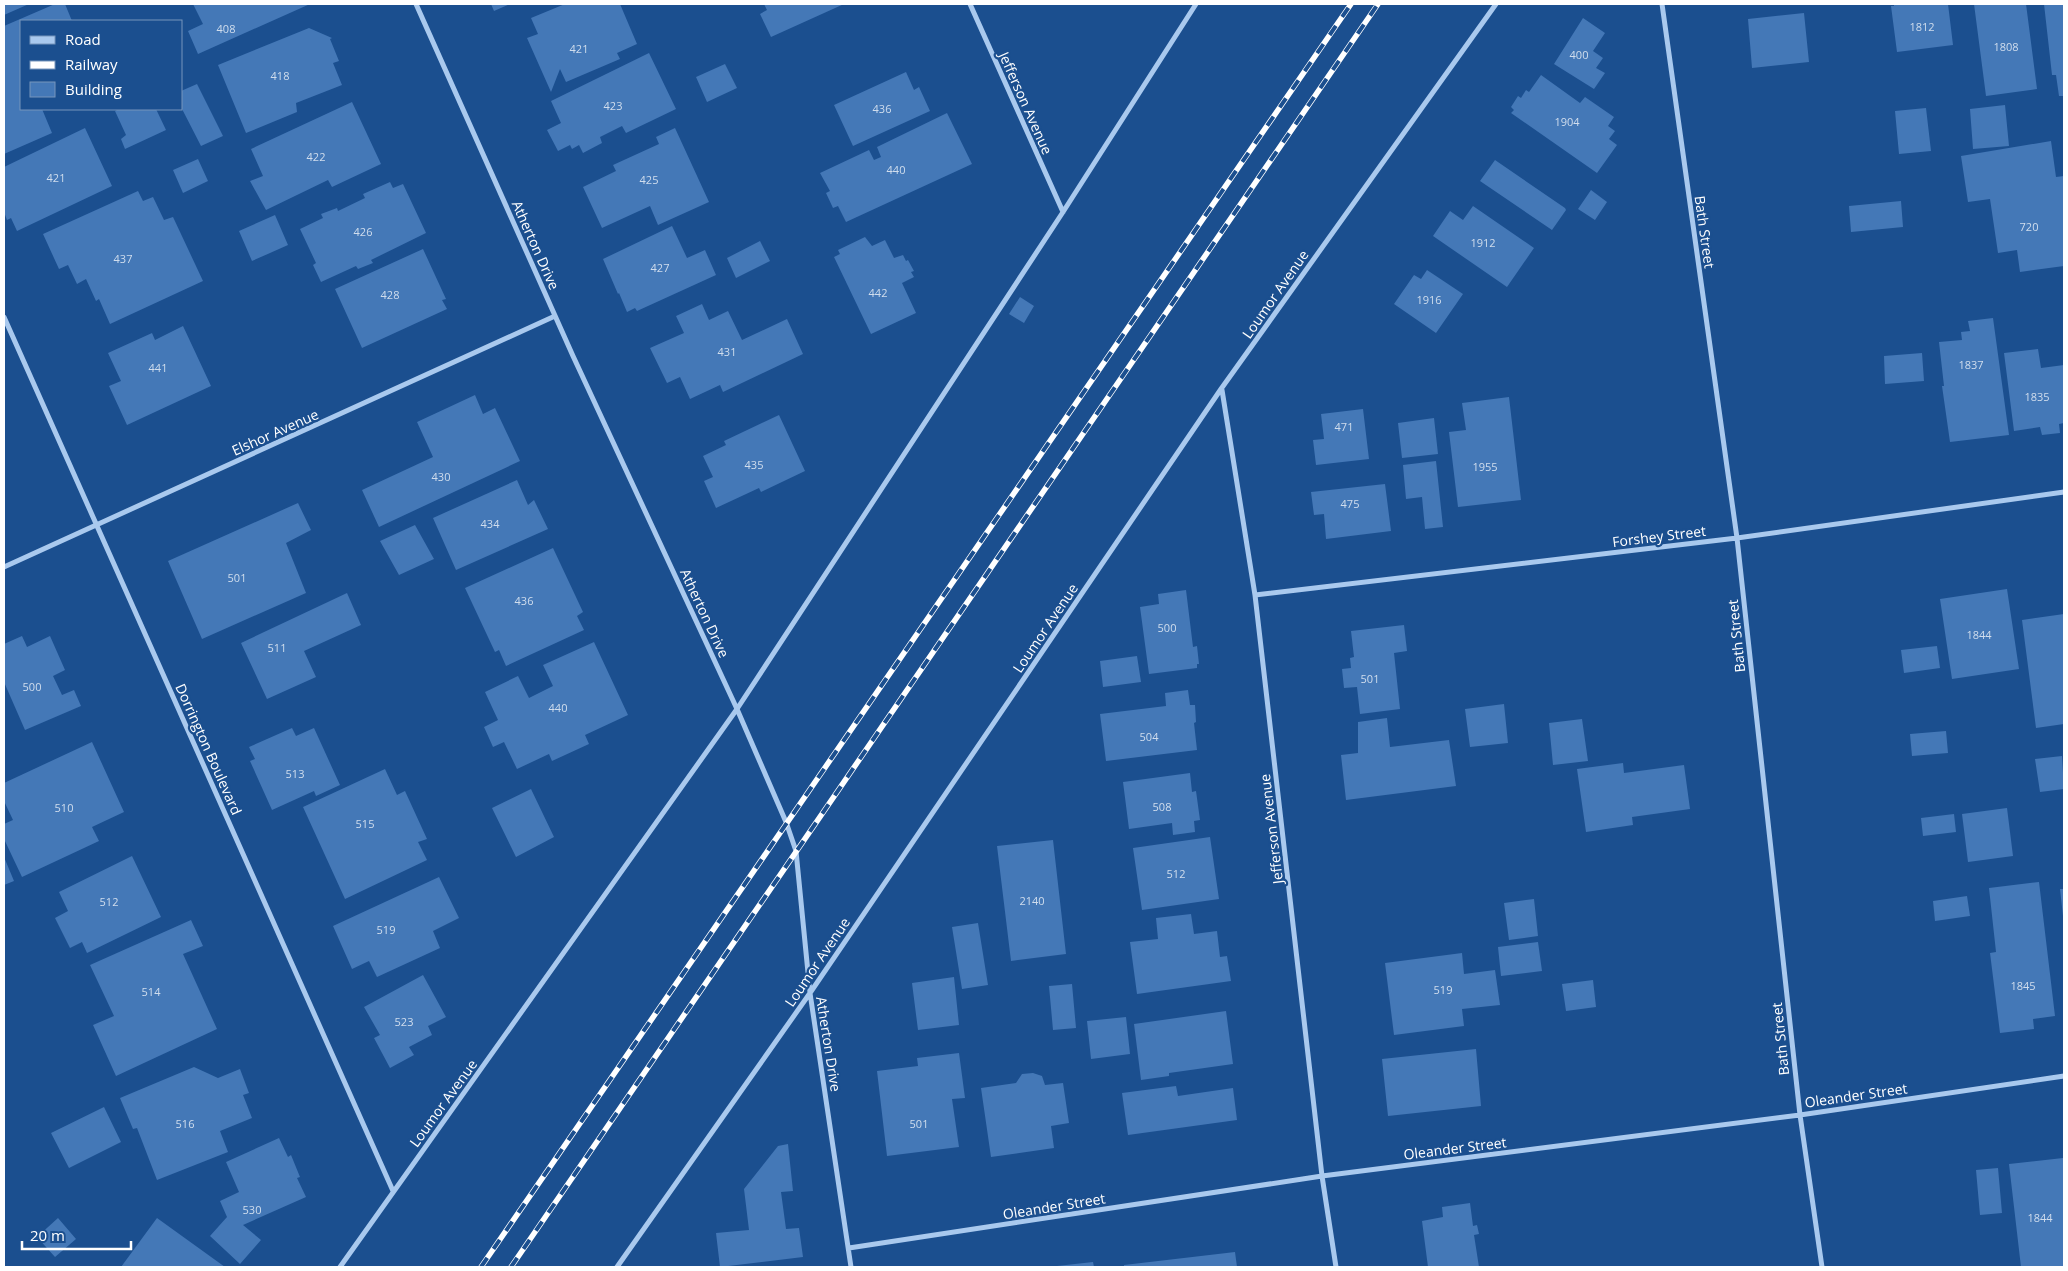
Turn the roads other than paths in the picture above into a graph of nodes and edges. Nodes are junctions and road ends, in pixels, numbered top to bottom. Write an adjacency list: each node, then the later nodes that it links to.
1 (416, 4): 7 (street, Atherton Drive)
2 (970, 4): 6 (street, Jefferson Avenue)
3 (1196, 4): 6 (street, Loumor Avenue)
4 (1496, 4): 9 (street, Loumor Avenue)
5 (1662, 4): 12 (street, Bath Street)
6 (1063, 212): 15 (street, Loumor Avenue)
7 (555, 316): 11 (street, Elshor Avenue); 15 (street, Atherton Drive)
8 (4, 317): 11 (street, Dorrington Boulevard)
9 (1222, 389): 14 (street, Jefferson Avenue); 16 (street, Loumor Avenue)
10 (2064, 492): 12 (street, Forshey Street)
11 (97, 524): 13 (street, Elshor Avenue); 20 (street, Dorrington Boulevard)
12 (1737, 538): 14 (street, Forshey Street); 18 (street, Bath Street)
13 (4, 567)
14 (1255, 595): 19 (street, Jefferson Avenue)
15 (737, 708): 16 (street, Atherton Drive); 20 (street, Loumor Avenue)
16 (810, 993): 21 (street, Atherton Drive); 23 (street, Loumor Avenue)
17 (2064, 1076): 18 (street, Oleander Street)
18 (1800, 1114): 19 (street, Oleander Street); 26 (street, Bath Street)
19 (1322, 1176): 21 (street, Oleander Street); 25 (street, Jefferson Avenue)
20 (393, 1191): 22 (street, Loumor Avenue)
21 (849, 1248): 24 (street, Atherton Drive)
22 (340, 1267)
23 (617, 1267)
24 (852, 1267)
25 (1336, 1267)
26 (1822, 1267)

